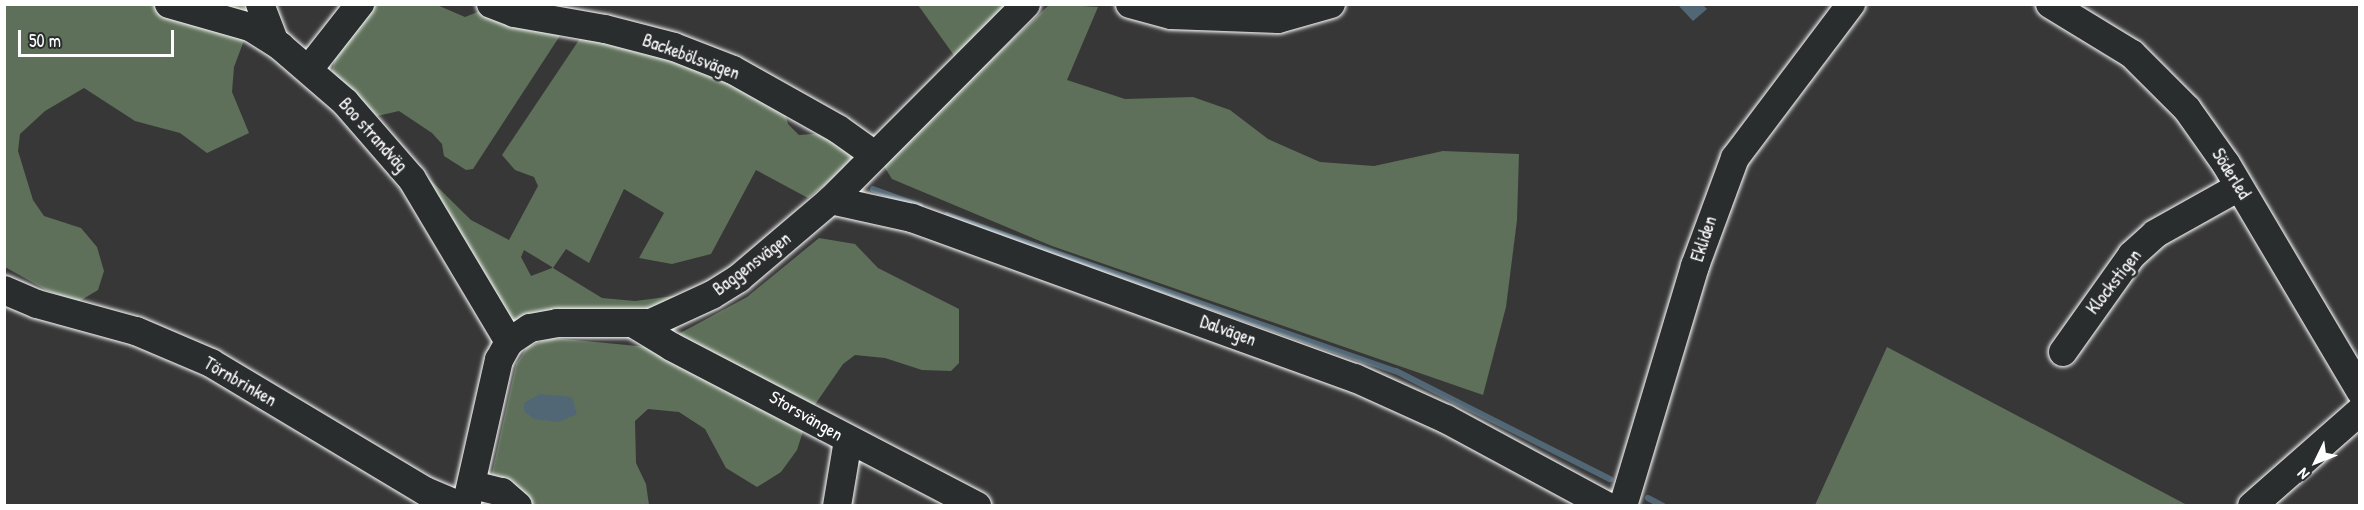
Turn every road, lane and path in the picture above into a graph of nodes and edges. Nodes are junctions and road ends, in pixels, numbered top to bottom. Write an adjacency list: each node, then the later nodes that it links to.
1 (169, 4): 10 (street, Boo strandväg)
2 (260, 4): 10 (street)
3 (360, 4): 11 (street)
4 (491, 4): 12 (street, Backebölsvägen)
5 (1026, 4): 12 (street, Baggensvägen)
6 (1130, 4): 7 (street)
7 (1331, 4)
8 (1851, 4): 27 (street, Ekliden)
9 (2050, 4): 13 (street, Söderled)
10 (274, 41): 11 (street, Boo strandväg)
11 (309, 69): 17 (street, Boo strandväg)
12 (873, 153): 14 (street, Baggensvägen)
13 (2239, 187): 18 (street, Klockstigen); 19 (street, Söderled)
14 (831, 200): 16 (street, Baggensvägen); 26 (street, Dalvägen)
15 (4, 290): 22 (street, Törnbrinken)
16 (636, 325): 17 (street, Baggensvägen); 21 (street, Storsvängen)
17 (509, 342): 22 (street)
18 (2063, 352)
19 (2360, 391)
20 (2360, 411): 28 (street)
21 (848, 440): 24 (street); 25 (street, Storsvängen)
22 (467, 499): 23 (street, Törnbrinken)
23 (518, 506)
24 (837, 506)
25 (977, 506)
26 (1608, 506)
27 (1623, 506)
28 (2252, 506)

